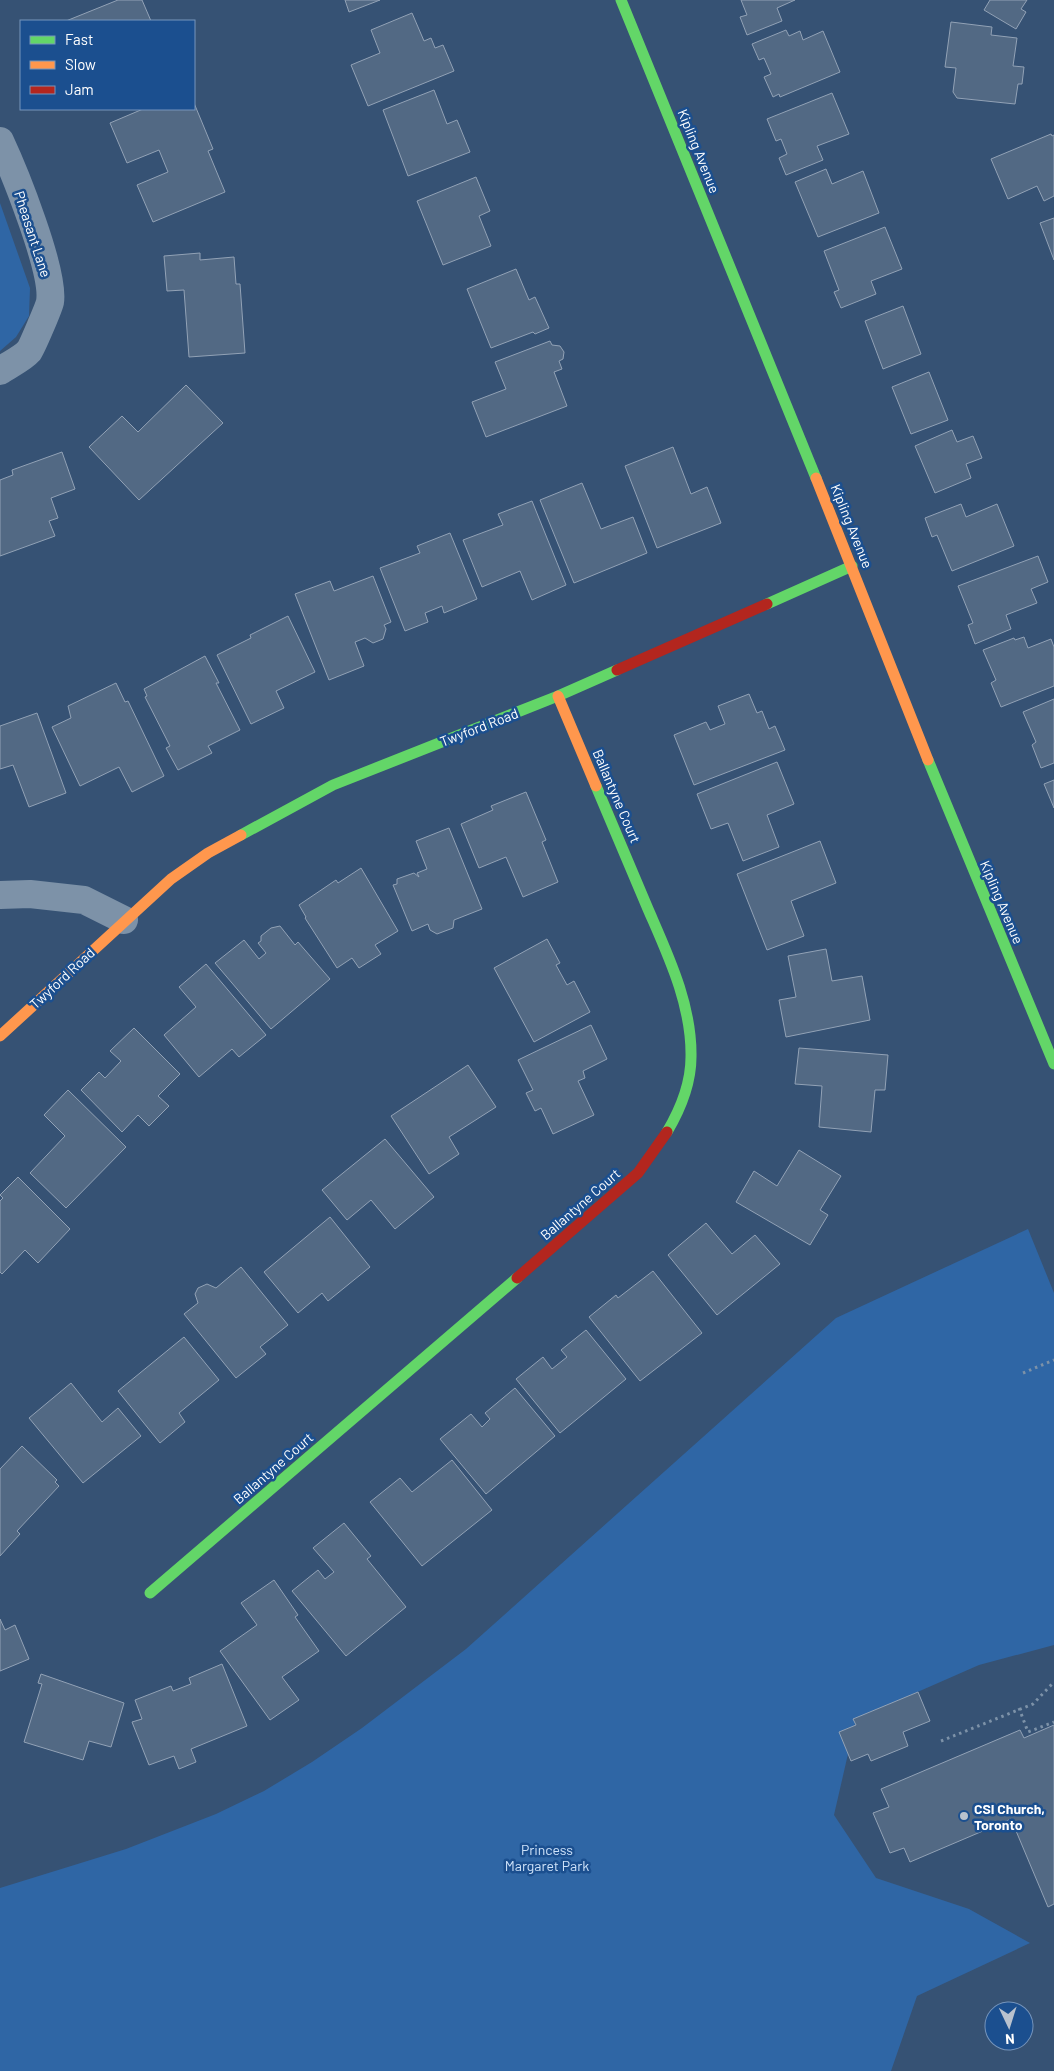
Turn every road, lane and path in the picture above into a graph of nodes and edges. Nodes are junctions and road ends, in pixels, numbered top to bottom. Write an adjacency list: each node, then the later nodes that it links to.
1 (621, 0): 4 (street, Kipling Avenue)
2 (0, 141): 3 (street, Pheasant Lane)
3 (0, 370)
4 (852, 566): 5 (street, Twyford Road); 9 (street, Kipling Avenue)
5 (558, 696): 7 (street, Twyford Road); 12 (street, Ballantyne Court)
6 (0, 895): 7 (street)
7 (124, 920): 8 (street, Twyford Road)
8 (0, 1036)
9 (1054, 1064)
10 (1054, 1360): 11 (path)
11 (1023, 1373)
12 (150, 1593)
13 (1054, 1682): 14 (path)
14 (1019, 1708): 15 (path); 16 (path)
15 (1054, 1722)
16 (941, 1741)

